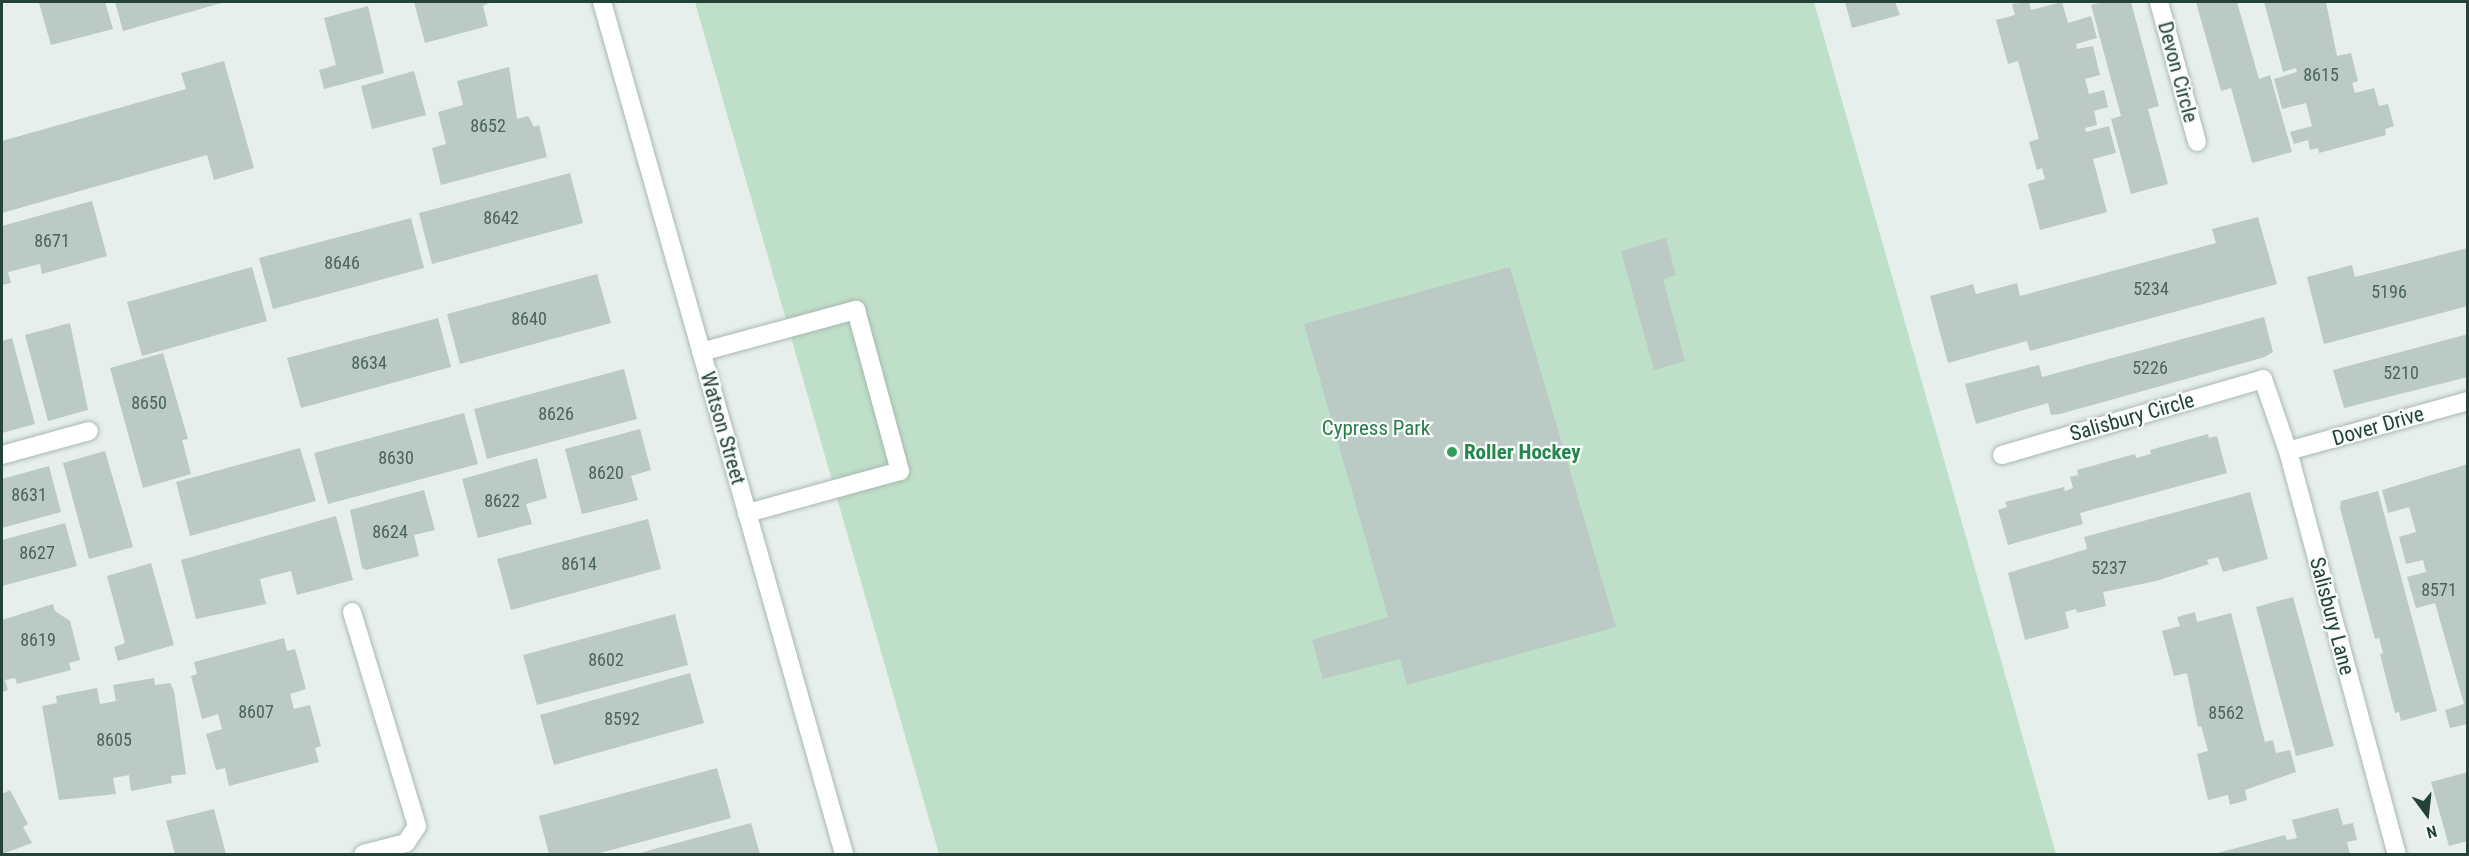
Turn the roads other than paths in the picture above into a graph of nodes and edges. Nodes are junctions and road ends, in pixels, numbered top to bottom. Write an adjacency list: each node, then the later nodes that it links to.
1 (602, 2): 4 (street, Watson Street)
2 (2159, 2): 3 (street, Devon Circle)
3 (2197, 142)
4 (702, 352): 11 (street, Watson Street); 11 (street)
5 (2263, 379): 8 (street, Salisbury Lane); 10 (street, Salisbury Circle)
6 (2468, 401): 8 (street, Dover Drive)
7 (89, 431): 9 (street)
8 (2288, 451): 15 (street, Salisbury Lane)
9 (2, 455)
10 (2002, 455)
11 (747, 513): 14 (street, Watson Street)
12 (352, 612): 13 (street)
13 (363, 855)
14 (844, 855)
15 (2397, 855)

